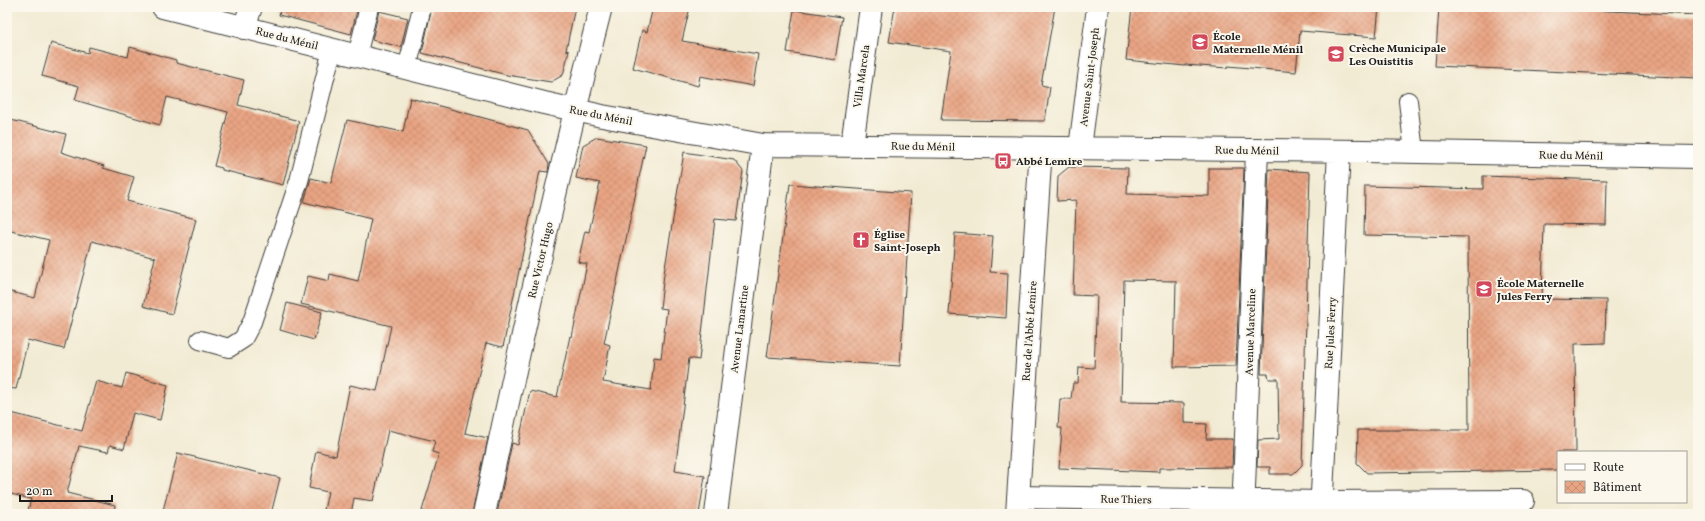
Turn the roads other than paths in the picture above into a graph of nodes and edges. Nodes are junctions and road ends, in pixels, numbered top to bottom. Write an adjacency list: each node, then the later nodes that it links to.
1 (163, 7): 8 (street, Rue du Ménil)
2 (251, 7): 8 (street)
3 (369, 7): 10 (lane)
4 (422, 7): 11 (lane)
5 (601, 7): 13 (street, Rue Victor Hugo)
6 (871, 7): 15 (street, Villa Marcela)
7 (1098, 7): 17 (street, Avenue Saint-Joseph)
8 (244, 28): 9 (street, Rue du Ménil)
9 (332, 50): 10 (street, Rue du Ménil); 22 (lane)
10 (357, 56): 11 (street, Rue du Ménil)
11 (408, 69): 13 (street, Rue du Ménil)
12 (1408, 101): 20 (lane)
13 (575, 110): 14 (street, Rue du Ménil); 27 (street, Rue Victor Hugo)
14 (763, 145): 15 (street, Rue du Ménil); 28 (street, Avenue Lamartine)
15 (852, 146): 16 (street, Rue du Ménil)
16 (1041, 148): 17 (street, Rue du Ménil); 24 (street, Rue de l'Abbé Lemire)
17 (1080, 148): 18 (street, Rue du Ménil)
18 (1257, 150): 19 (street, Rue du Ménil); 25 (street, Avenue Marceline)
19 (1339, 151): 20 (street, Rue du Ménil); 26 (street, Rue Jules Ferry)
20 (1414, 152): 21 (street, Rue du Ménil)
21 (1698, 157)
22 (200, 340)
23 (1523, 501): 26 (street, Rue Thiers)
24 (1018, 506): 25 (street, Rue Thiers)
25 (1243, 507): 26 (street, Rue Thiers)
26 (1321, 508)
27 (484, 514)
28 (716, 514)

